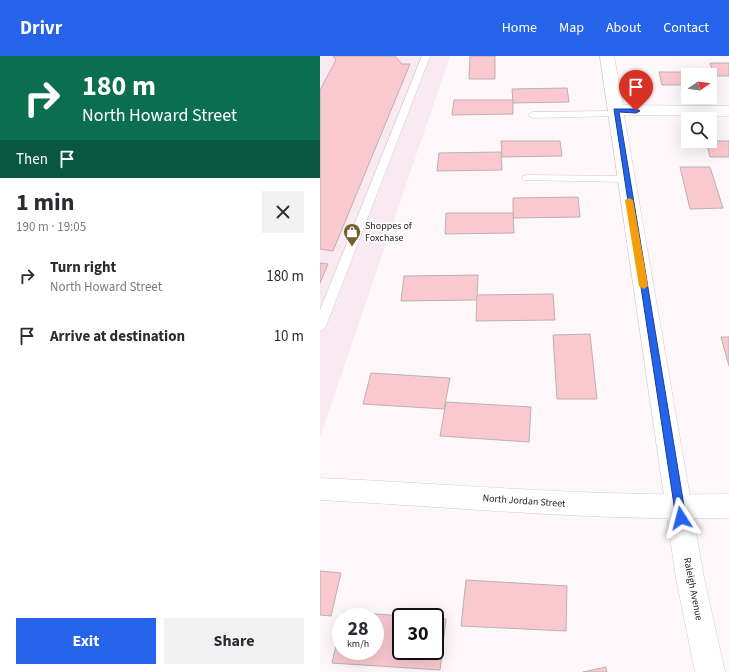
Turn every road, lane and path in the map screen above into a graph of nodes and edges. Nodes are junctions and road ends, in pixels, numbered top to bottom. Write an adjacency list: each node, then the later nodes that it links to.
1 (426, 56): 8 (lane)
2 (607, 56): 4 (street, Raleigh Avenue)
3 (729, 111): 4 (street)
4 (616, 112): 5 (lane); 7 (street, Raleigh Avenue)
5 (533, 114)
6 (527, 178): 7 (lane)
7 (626, 179): 11 (street, Raleigh Avenue)
8 (320, 326)
9 (320, 489): 11 (street, North Jordan Street)
10 (729, 506): 11 (street, North Jordan Street)
11 (679, 507): 12 (street, Raleigh Avenue)
12 (710, 672)

